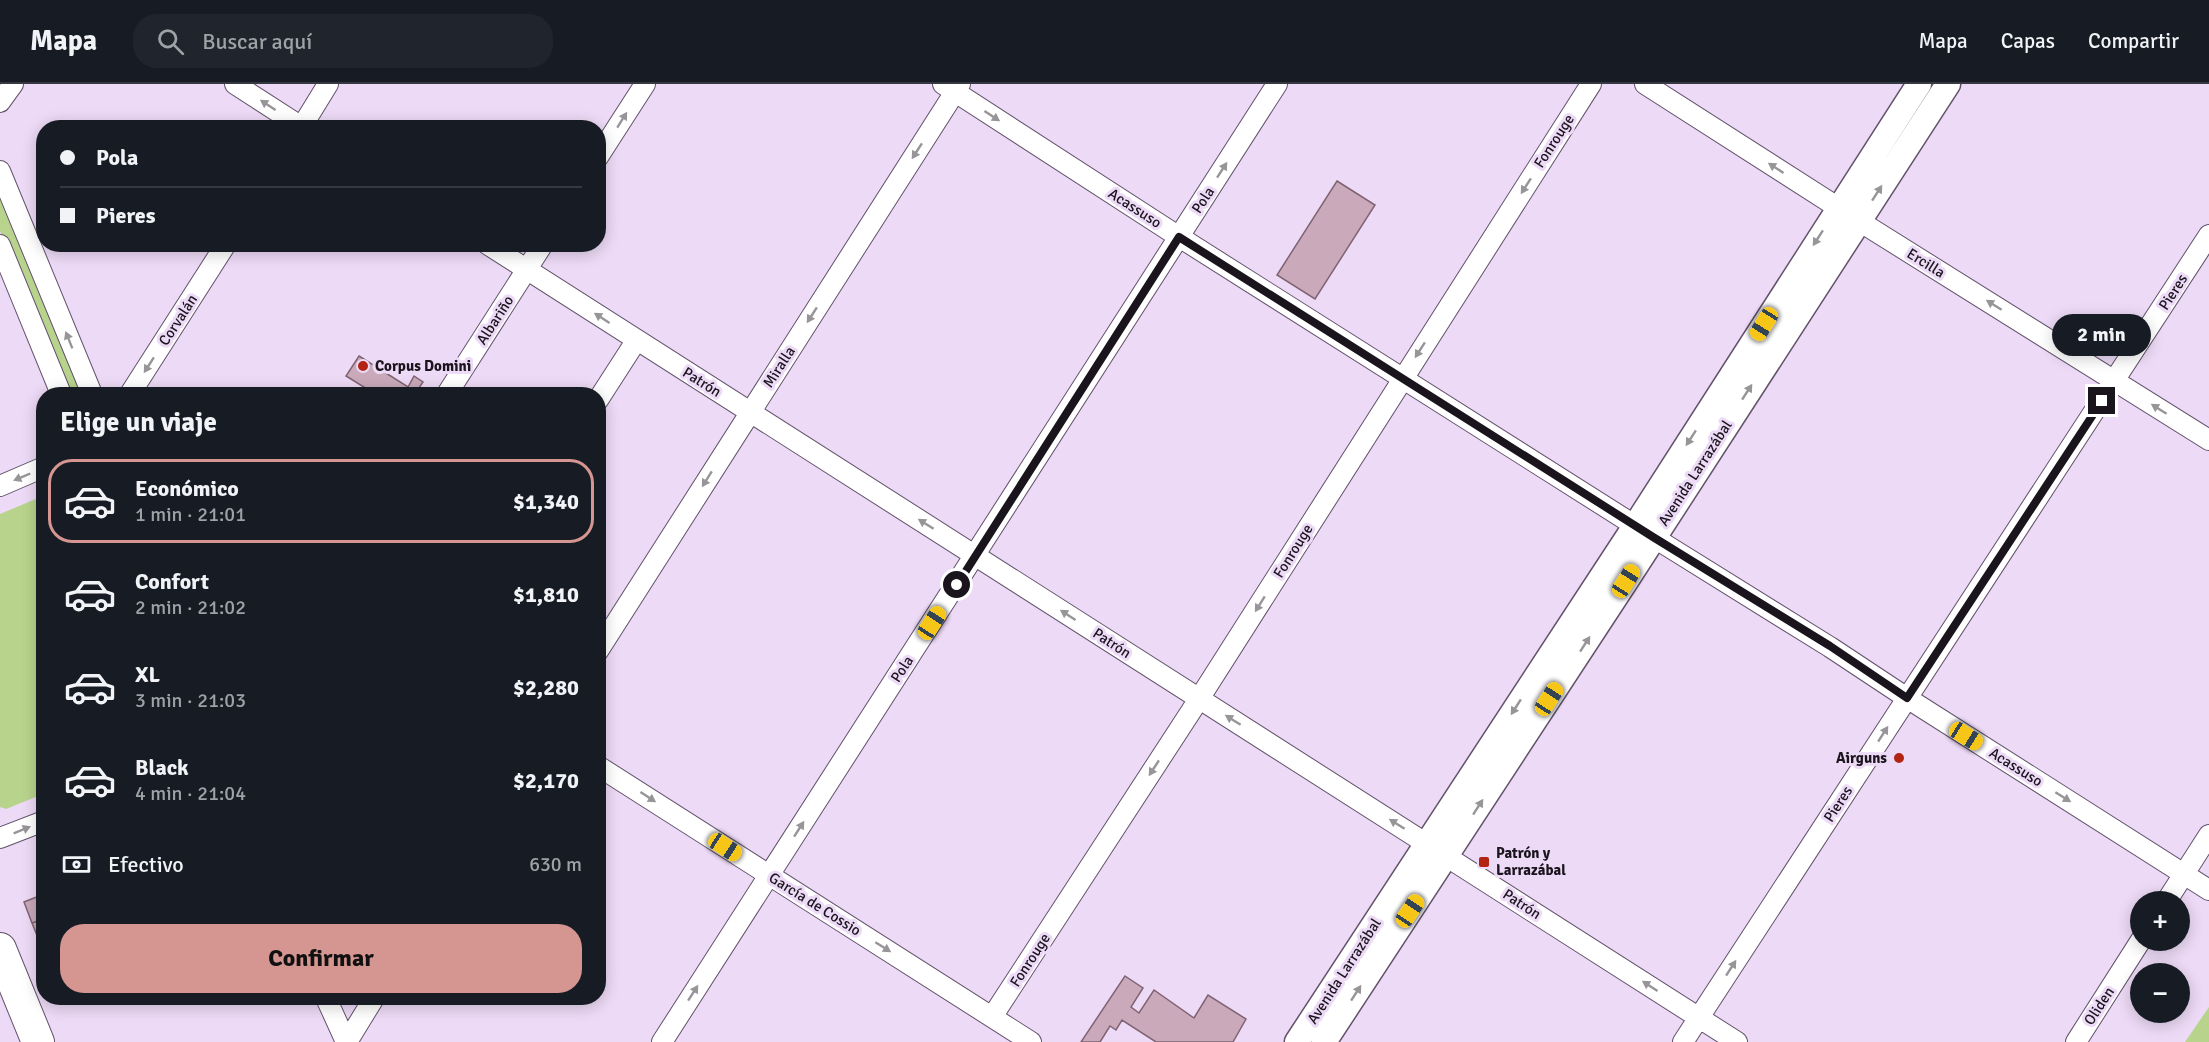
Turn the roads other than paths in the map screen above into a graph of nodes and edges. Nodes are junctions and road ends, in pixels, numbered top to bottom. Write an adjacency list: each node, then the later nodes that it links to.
1 (13, 84): 11 (street)
2 (235, 84): 12 (street, one-way to 2)
3 (328, 84): 13 (street)
4 (645, 84): 14 (street, one-way to 4)
5 (1277, 84): 19 (street, Pola, one-way to 5)
6 (1591, 84): 26 (street, Fonrouge, one-way to 26)
7 (1645, 84): 16 (street, Ercilla, one-way to 7)
8 (1919, 84): 16 (street, Avenida Larrazábal)
9 (1948, 84): 17 (street, Avenida Larrazábal, one-way to 9)
10 (953, 87): 19 (street, Acassuso, one-way to 19); 33 (street, Miralla, one-way to 33)
11 (0, 102)
12 (291, 120)
13 (306, 120)
14 (606, 145)
15 (0, 171): 29 (street, one-way to 15)
16 (1838, 207): 17 (street, Ercilla); 37 (street, Avenida Larrazábal, one-way to 37)
17 (1859, 220): 27 (street, Ercilla, one-way to 17); 37 (street, Avenida Larrazábal, one-way to 17)
18 (2209, 235): 27 (street, Pieres)
19 (1179, 237): 26 (street, Acassuso); 38 (street, Pola)
20 (0, 245): 28 (street)
21 (221, 252): 30 (street, Corvalán, one-way to 30)
22 (499, 252): 24 (street, Patrón)
23 (538, 252): 24 (street, Albariño)
24 (526, 270): 25 (street, Patrón, one-way to 24); 31 (street, Albariño)
25 (636, 341): 32 (street); 33 (street, Patrón)
26 (1403, 378): 37 (street, Acassuso); 41 (street, Fonrouge, one-way to 41)
27 (2115, 381): 34 (street, Ercilla, one-way to 27); 40 (street, Pieres)
28 (58, 387)
29 (89, 387)
30 (134, 387)
31 (451, 387)
32 (606, 388)
33 (750, 412): 38 (street, Patrón, one-way to 33); 39 (street, Miralla, one-way to 39)
34 (2209, 440)
35 (36, 470): 36 (street, one-way to 36)
36 (0, 486)
37 (1644, 532): 40 (street, Acassuso); 46 (street, Avenida Larrazábal)
38 (975, 555): 41 (street, Patrón, one-way to 38); 48 (street, Pola, one-way to 38)
39 (606, 638)
40 (1907, 698): 47 (street, Acassuso, one-way to 47); 56 (street, Pieres, one-way to 40)
41 (1199, 699): 46 (street, Patrón, one-way to 41); 55 (street, Fonrouge, one-way to 55)
42 (606, 771): 48 (street, García de Cossio, one-way to 48)
43 (36, 824): 45 (street, one-way to 43)
44 (2209, 835): 47 (street)
45 (0, 838)
46 (1437, 850): 56 (street, Patrón, one-way to 46); 61 (street, Avenida Larrazábal); 62 (street, Avenida Larrazábal, one-way to 46)
47 (2184, 874): 49 (street, Acassuso); 50 (street)
48 (769, 875): 55 (street, García de Cossio, one-way to 55); 59 (street, Pola, one-way to 48)
49 (2209, 890)
50 (2173, 891)
51 (0, 949): 57 (main road)
52 (2134, 951): 65 (street, Oliden)
53 (329, 1005): 58 (street)
54 (370, 1005): 58 (street)
55 (993, 1017): 60 (street, García de Cossio)
56 (1699, 1017): 63 (street, Pieres); 64 (street, Patrón)
57 (38, 1042)
58 (346, 1042)
59 (662, 1042)
60 (1031, 1042)
61 (1297, 1042)
62 (1324, 1042)
63 (1683, 1042)
64 (1737, 1042)
65 (2076, 1042)

